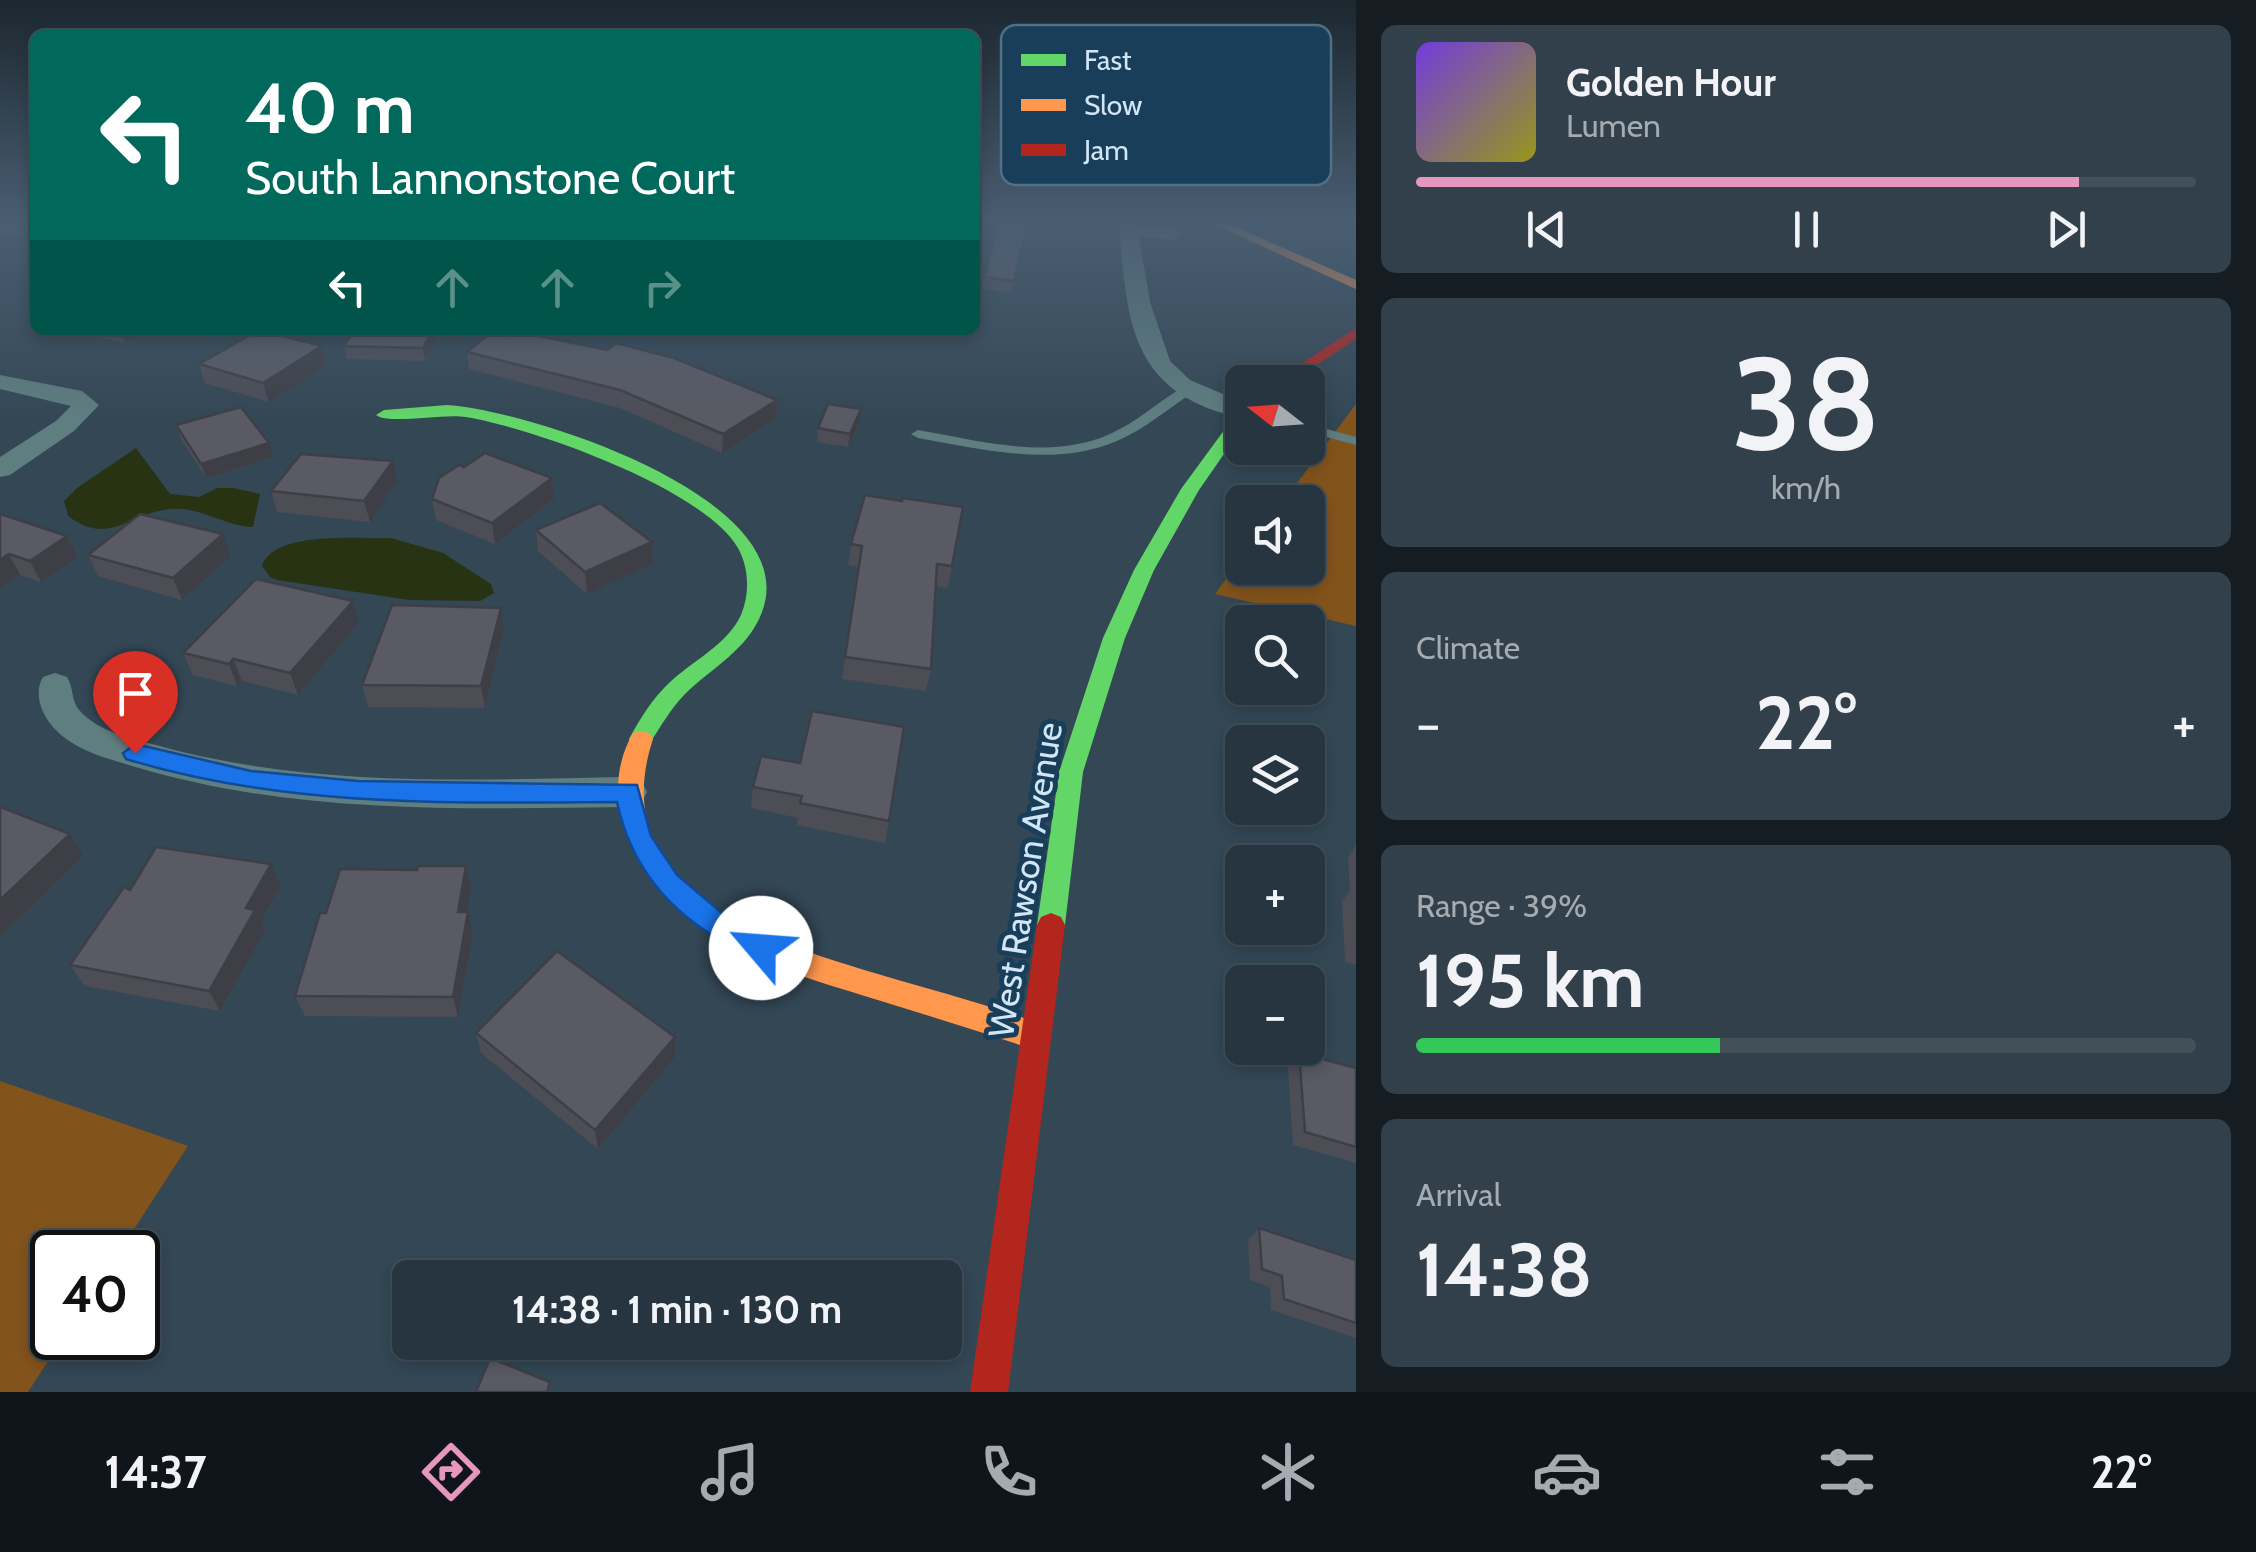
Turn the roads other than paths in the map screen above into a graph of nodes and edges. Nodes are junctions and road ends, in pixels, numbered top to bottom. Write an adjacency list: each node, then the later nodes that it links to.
1 (1138, 289): 5 (street)
2 (1356, 332): 3 (street)
3 (1307, 365)
4 (0, 382): 12 (street)
5 (1190, 388): 6 (street); 9 (lane)
6 (1225, 406)
7 (384, 415): 14 (street)
8 (1325, 433): 11 (lane)
9 (918, 434)
10 (1225, 439): 15 (street, West Rawson Avenue)
11 (1356, 441)
12 (0, 469)
13 (55, 685): 14 (street)
14 (628, 792): 15 (street)
15 (1035, 1036): 16 (street, West Rawson Avenue)
16 (989, 1392)

